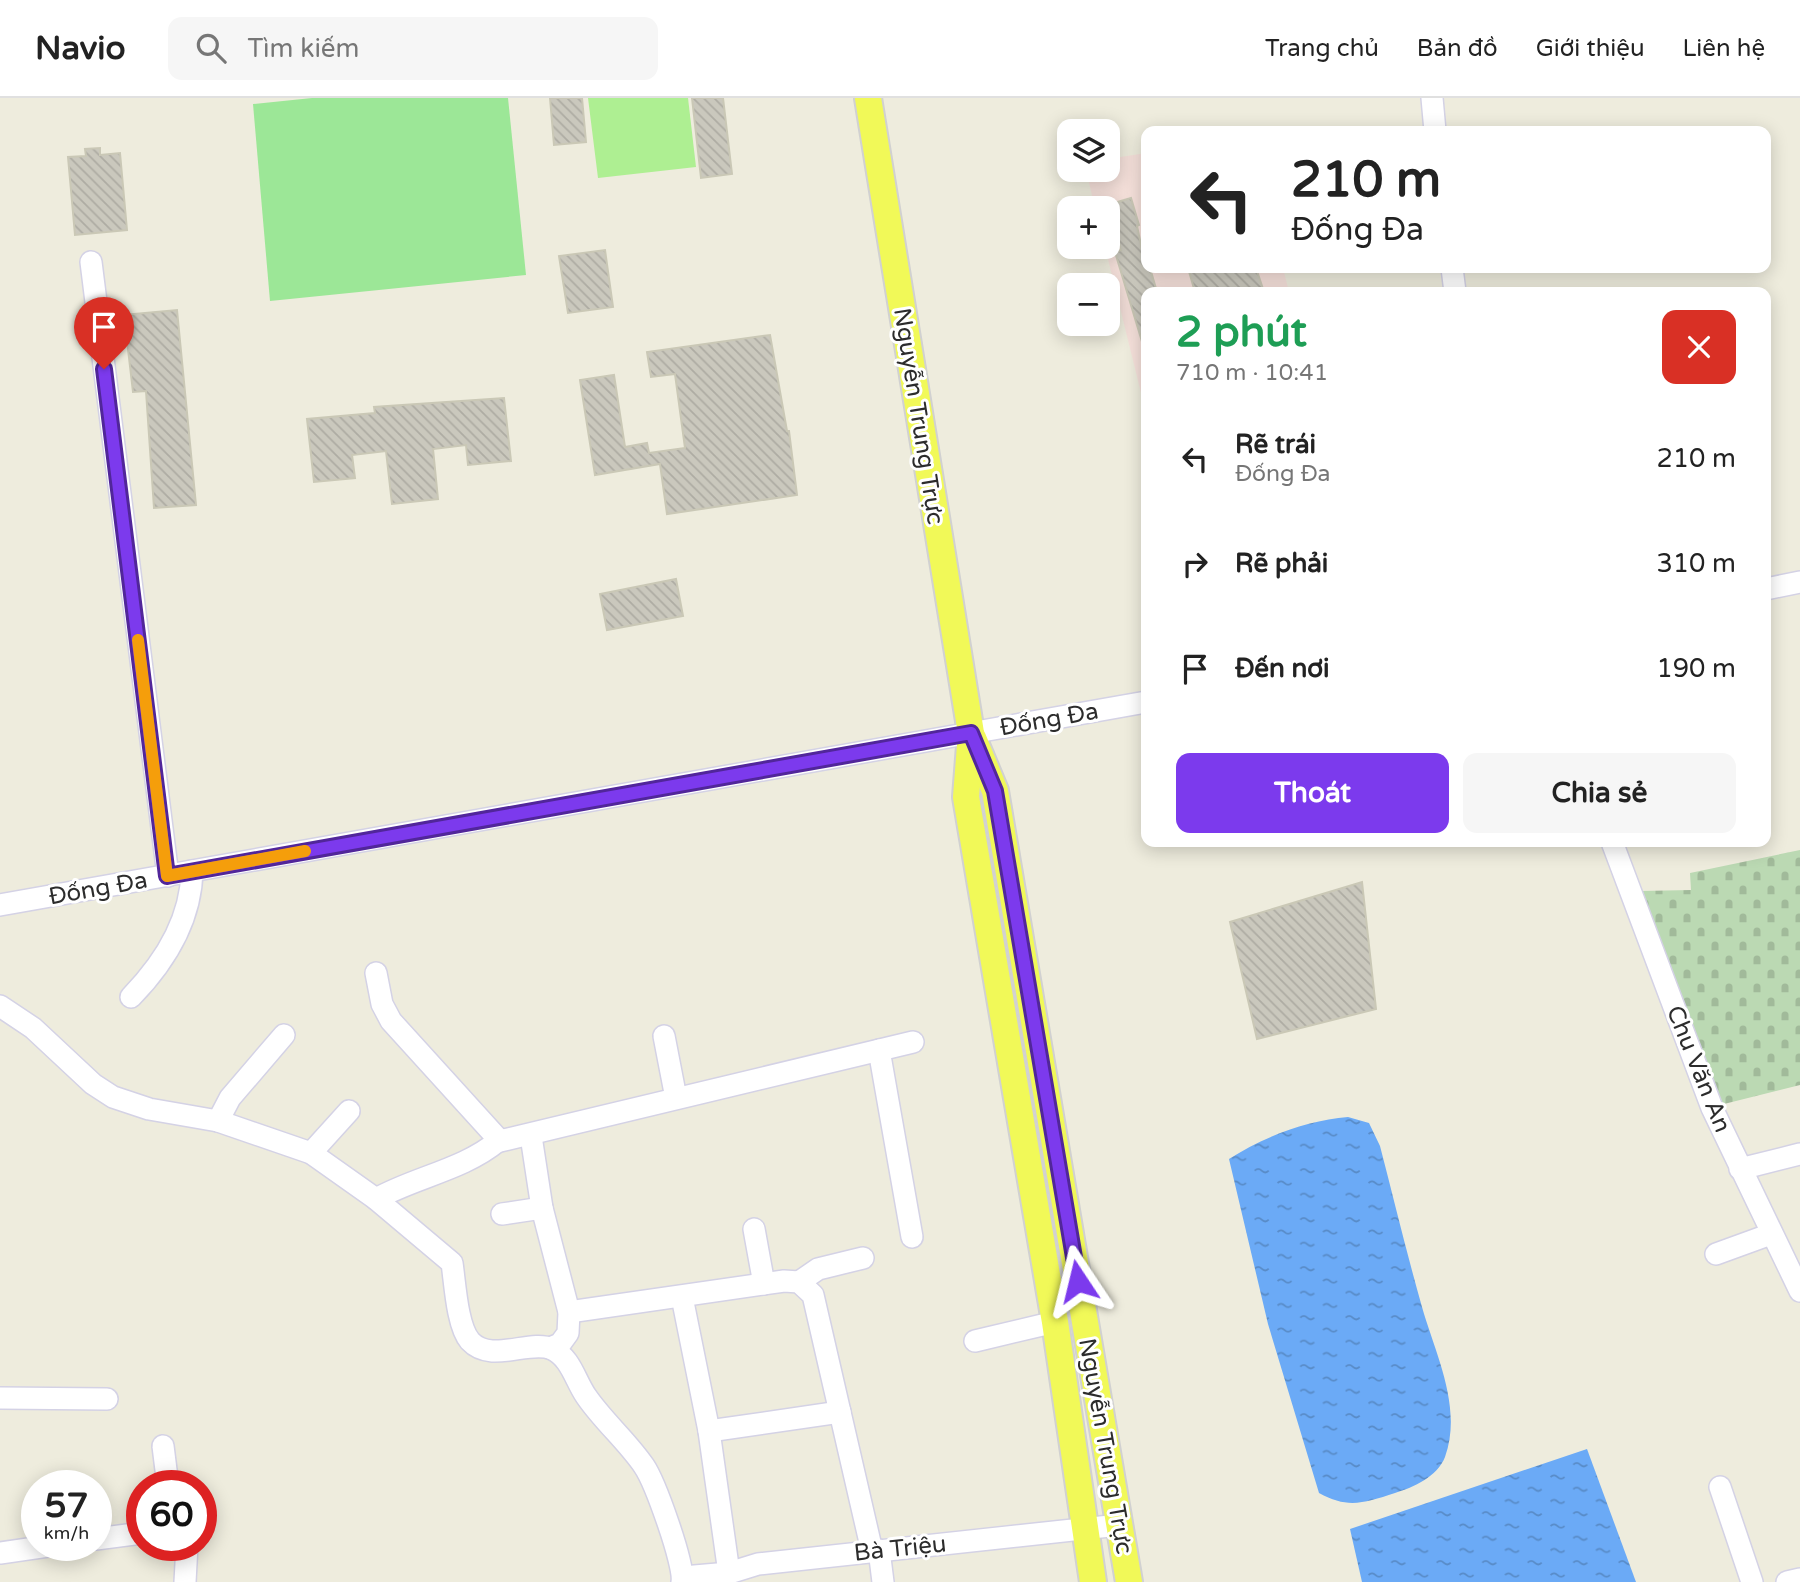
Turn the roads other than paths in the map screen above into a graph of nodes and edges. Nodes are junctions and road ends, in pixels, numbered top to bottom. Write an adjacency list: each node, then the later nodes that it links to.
1 (868, 98): 8 (main road, Nguyễn Trung Trực)
2 (1432, 98): 3 (street)
3 (1435, 126)
4 (90, 262): 11 (street)
5 (1800, 582): 6 (street)
6 (1771, 588)
7 (1141, 703): 8 (street, Đống Đa)
8 (971, 733): 10 (street, Đống Đa); 42 (main road, Nguyễn Trung Trực); 52 (main road, Nguyễn Trung Trực)
9 (1614, 847): 27 (street, Chu Văn An)
10 (192, 872): 11 (street, Đống Đa); 14 (street)
11 (167, 876): 12 (street, Đống Đa)
12 (0, 905)
13 (376, 973): 24 (street)
14 (131, 997)
15 (0, 1006): 22 (street)
16 (284, 1034): 22 (street)
17 (664, 1036): 20 (street)
18 (913, 1042): 19 (street)
19 (879, 1050): 20 (street); 33 (street)
20 (676, 1098): 23 (street)
21 (348, 1111): 25 (street)
22 (218, 1121): 25 (street)
23 (531, 1136): 24 (street); 29 (street)
24 (498, 1141): 28 (street)
25 (311, 1153): 28 (street)
26 (1800, 1154): 27 (street)
27 (1740, 1168): 32 (street, Chu Văn An)
28 (376, 1199): 44 (street)
29 (542, 1208): 30 (street); 41 (street)
30 (502, 1214)
31 (754, 1229): 38 (street)
32 (1771, 1234): 34 (street); 36 (street, Chu Văn An)
33 (912, 1237)
34 (1716, 1254)
35 (863, 1258): 37 (street)
36 (1792, 1260): 39 (street, Chu Văn An)
37 (799, 1282): 38 (street); 47 (street)
38 (764, 1284): 40 (street)
39 (1800, 1291)
40 (682, 1297): 41 (street); 48 (street)
41 (569, 1312): 44 (street)
42 (1055, 1322): 43 (street); 53 (main road, Nguyễn Trung Trực)
43 (975, 1341)
44 (550, 1348): 61 (street)
45 (0, 1398): 46 (street)
46 (107, 1399)
47 (840, 1412): 48 (street); 55 (street)
48 (709, 1432): 58 (street)
49 (163, 1446): 50 (street)
50 (165, 1470)
51 (1720, 1487): 66 (street)
52 (1119, 1525): 53 (street, Bà Triệu); 65 (main road, Nguyễn Trung Trực)
53 (1084, 1530): 55 (street, Bà Triệu); 64 (main road, Nguyễn Trung Trực)
54 (21, 1550): 56 (street)
55 (875, 1550): 59 (street, Bà Triệu); 63 (street)
56 (0, 1553)
57 (186, 1561): 62 (street)
58 (729, 1573): 59 (street, Bà Triệu); 61 (street, Bà Triệu)
59 (755, 1573)
60 (1800, 1579): 67 (street)
61 (683, 1580)
62 (185, 1582)
63 (883, 1582)
64 (1093, 1582)
65 (1129, 1582)
66 (1752, 1582)
67 (1787, 1582)

